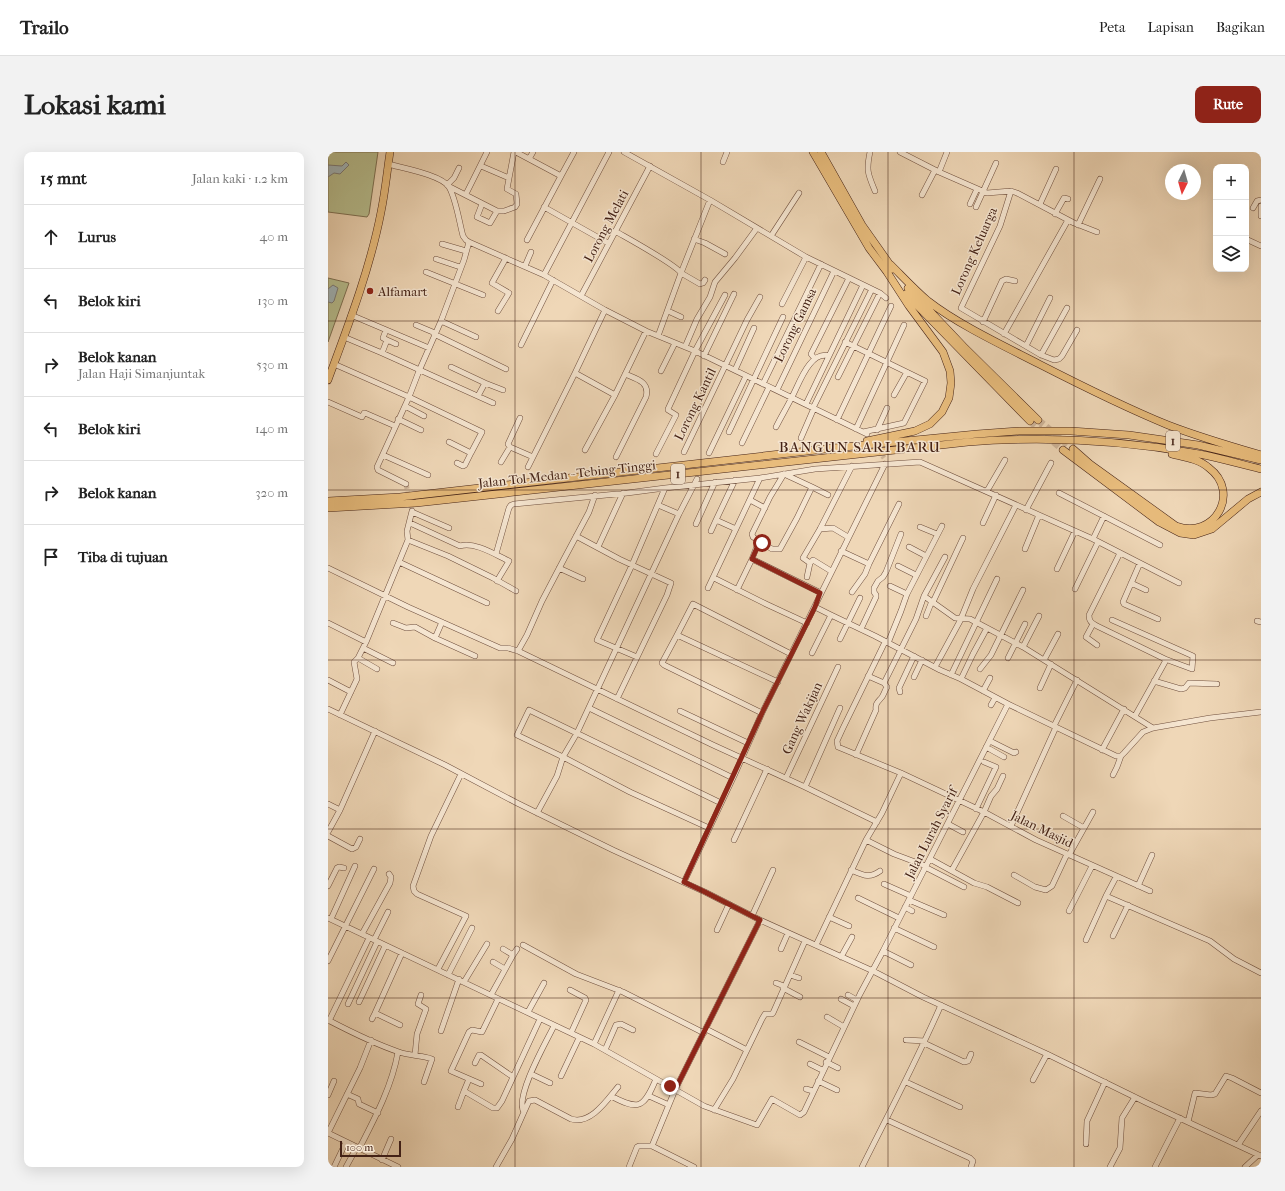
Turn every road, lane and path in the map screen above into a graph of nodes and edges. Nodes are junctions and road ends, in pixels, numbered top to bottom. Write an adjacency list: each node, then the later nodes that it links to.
1 (386, 152): 130 (highway)
2 (390, 152): 18 (highway)
3 (488, 152): 19 (street)
4 (515, 152): 15 (street); 25 (street)
5 (532, 152): 15 (street)
6 (574, 152): 24 (street)
7 (609, 152): 48 (street)
8 (624, 152): 20 (street)
9 (726, 152): 16 (street)
10 (812, 152): 79 (highway)
11 (821, 152): 68 (highway)
12 (870, 152): 29 (street)
13 (900, 152): 23 (street)
14 (947, 152): 23 (street)
15 (529, 159): 24 (street)
16 (723, 162)
17 (996, 163): 28 (street)
18 (388, 164): 27 (street); 97 (highway)
19 (481, 166): 25 (street); 32 (street)
20 (650, 166): 35 (street); 51 (street, Lorong Melati)
21 (459, 168): 27 (street)
22 (1056, 169): 39 (street)
23 (937, 171): 28 (street); 33 (street)
24 (561, 176): 41 (street)
25 (509, 178): 44 (street)
26 (1100, 179): 49 (street)
27 (448, 185): 32 (street); 57 (street)
28 (980, 190): 30 (street); 38 (street); 42 (street)
29 (875, 191)
30 (1011, 191): 39 (street); 101 (street, Lorong Keluarga)
31 (799, 193): 53 (street)
32 (466, 194): 37 (street)
33 (922, 195)
34 (1068, 199): 45 (street)
35 (710, 200): 50 (street); 54 (street)
36 (1261, 200): 43 (street)
37 (482, 204): 44 (street); 44 (street)
38 (970, 204)
39 (1040, 204): 45 (street)
40 (1261, 206): 46 (street)
41 (544, 207): 48 (street); 55 (street)
42 (976, 208)
43 (1253, 208)
44 (497, 211)
45 (1056, 214): 47 (street)
46 (1261, 216)
47 (1068, 220): 49 (street); 109 (street)
48 (571, 222): 58 (street); 74 (street)
49 (1078, 225): 52 (street)
50 (757, 228): 53 (street); 119 (street)
51 (615, 231): 58 (street, Lorong Melati); 73 (street)
52 (1097, 232)
53 (770, 236): 64 (street)
54 (694, 239): 63 (street); 73 (street)
55 (527, 240)
56 (1249, 240): 60 (street)
57 (469, 242): 61 (street); 65 (street)
58 (608, 243): 87 (street, Lorong Melati)
59 (442, 244): 61 (street)
60 (1261, 246)
61 (466, 251): 70 (street)
62 (531, 252): 69 (street)
63 (724, 254)
64 (806, 257): 67 (street); 91 (street)
65 (506, 258): 69 (street); 94 (street)
66 (436, 259): 70 (street)
67 (821, 264): 71 (street); 145 (street)
68 (891, 265): 164 (highway); 186 (highway)
69 (525, 266): 74 (street)
70 (460, 268): 80 (street)
71 (834, 271): 75 (street); 148 (street, Lorong Gamsa)
72 (426, 272): 80 (street)
73 (681, 273): 77 (street); 96 (street)
74 (544, 275): 76 (street)
75 (849, 278): 81 (street); 128 (street)
76 (553, 280): 87 (street); 117 (street)
77 (705, 280)
78 (1015, 281): 101 (street)
79 (894, 282): 165 (highway); 177 (highway)
80 (454, 284): 85 (street); 100 (street)
81 (863, 285): 82 (street); 127 (street)
82 (872, 289): 83 (street); 114 (street)
83 (880, 292): 89 (street); 120 (street)
84 (734, 294): 126 (street)
85 (483, 295)
86 (725, 295): 122 (street)
87 (581, 296): 95 (street)
88 (760, 297): 131 (street, Lorong Kantil)
89 (886, 298)
90 (1050, 298): 118 (street)
91 (782, 304)
92 (891, 306): 124 (street)
93 (1067, 308): 125 (street)
94 (498, 310)
95 (605, 310): 107 (street); 138 (street)
96 (668, 311): 98 (street); 110 (street)
97 (351, 315): 105 (street); 111 (highway)
98 (681, 317)
99 (783, 317): 143 (street)
100 (441, 321): 108 (street); 112 (street)
101 (983, 322): 109 (street, Lorong Keluarga)
102 (416, 325): 108 (street)
103 (904, 325): 129 (street)
104 (754, 328): 135 (street)
105 (386, 330): 113 (street); 121 (street)
106 (1078, 330): 125 (street, Lorong Keluarga)
107 (646, 331): 110 (street); 139 (street)
108 (435, 334): 121 (street); 133 (street)
109 (1004, 334): 118 (street, Lorong Keluarga)
110 (658, 336): 115 (street)
111 (344, 337): 123 (street); 130 (highway)
112 (476, 337)
113 (387, 340): 116 (street); 123 (street)
114 (845, 342): 120 (street); 158 (street)
115 (675, 343): 119 (street); 136 (street)
116 (396, 344)
117 (521, 345)
118 (1026, 346): 125 (street, Lorong Keluarga)
119 (685, 347): 122 (street)
120 (852, 347): 124 (street); 141 (street)
121 (429, 348): 134 (street)
122 (695, 351): 126 (street); 183 (street)
123 (382, 353): 134 (street)
124 (869, 355): 129 (street); 163 (street)
125 (1042, 355)
126 (704, 356): 131 (street)
127 (829, 356): 128 (street); 156 (street)
128 (815, 359): 153 (street)
129 (887, 363): 137 (street); 168 (street)
130 (331, 366): 142 (highway); 152 (street)
131 (725, 366): 135 (street); 181 (street, Lorong Kantil)
132 (451, 367): 144 (street)
133 (506, 369)
134 (419, 370): 151 (street); 152 (street)
135 (735, 370): 140 (street)
136 (661, 371)
137 (907, 372): 150 (street); 170 (street)
138 (575, 373): 149 (street); 187 (street)
139 (625, 374): 149 (street); 188 (street)
140 (746, 376): 143 (street); 184 (street)
141 (838, 377)
142 (328, 380)
143 (754, 380): 145 (street); 171 (street)
144 (485, 383): 147 (street); 151 (street)
145 (763, 384): 146 (street)
146 (769, 387): 148 (street); 175 (street)
147 (503, 390)
148 (777, 390): 153 (street)
149 (615, 395): 179 (street)
150 (894, 395)
151 (478, 396): 155 (street)
152 (409, 397): 157 (street); 182 (street)
153 (792, 397): 156 (street); 167 (street)
154 (328, 402): 166 (street)
155 (493, 403)
156 (806, 404): 158 (street)
157 (405, 406): 160 (street); 162 (street)
158 (814, 408): 163 (street); 172 (street)
159 (887, 408): 170 (street)
160 (424, 416)
161 (520, 418): 176 (street)
162 (398, 419): 166 (street); 169 (street)
163 (838, 420): 168 (street)
164 (1038, 420)
165 (1030, 421)
166 (395, 426): 185 (street)
167 (776, 427)
168 (856, 429): 170 (street)
169 (421, 430)
170 (877, 430)
171 (729, 432)
172 (801, 438)
173 (449, 442): 182 (street)
174 (1114, 442): 178 (highway); 197 (highway, Jalan Tol Medan - Tebing Tinggi / 1); 221 (highway, Jalan Tol Medan - Tebing Tinggi / 1)
175 (742, 443)
176 (510, 447): 187 (street); 192 (street)
177 (834, 448): 190 (highway, Jalan Tol Medan - Tebing Tinggi / 1); 217 (highway, Jalan Tol Medan - Tebing Tinggi / 1)
178 (1073, 449)
179 (585, 450)
180 (1063, 450): 210 (highway)
181 (684, 452)
182 (471, 453): 193 (street)
183 (656, 454)
184 (709, 454)
185 (383, 455): 200 (street); 206 (street)
186 (1261, 455)
187 (533, 457): 196 (street)
188 (616, 457)
189 (1005, 460): 209 (street)
190 (1261, 460)
191 (885, 461): 195 (street); 209 (street); 241 (street)
192 (501, 462)
193 (457, 463)
194 (1051, 463): 223 (street)
195 (852, 466): 198 (street); 235 (street)
196 (528, 467)
197 (1261, 469)
198 (802, 471): 199 (street); 203 (street)
199 (784, 474): 201 (street); 203 (street); 222 (street)
200 (428, 475)
201 (760, 478): 202 (street); 216 (street)
202 (735, 480): 205 (street); 227 (street)
203 (798, 480): 207 (street)
204 (696, 482): 205 (street); 208 (street); 224 (street)
205 (715, 482): 230 (street)
206 (406, 484)
207 (812, 487): 214 (street); 245 (street)
208 (665, 488): 211 (street); 219 (street)
209 (987, 491): 215 (street)
210 (1261, 492)
211 (623, 493): 213 (street); 247 (street)
212 (1059, 493): 226 (street)
213 (595, 495): 240 (street); 252 (street)
214 (828, 495)
215 (996, 495): 220 (street); 229 (street)
216 (750, 500): 222 (street); 234 (street)
217 (328, 501)
218 (899, 504): 259 (street)
219 (658, 505): 224 (street); 260 (street)
220 (1016, 505): 223 (street); 294 (street)
221 (328, 508)
222 (765, 508): 245 (street)
223 (1026, 510): 225 (street)
224 (679, 514): 266 (street)
225 (1039, 515): 237 (street); 249 (street)
226 (1104, 516): 244 (street); 246 (street)
227 (716, 520): 234 (street); 236 (street)
228 (410, 523): 233 (street); 243 (street); 252 (street)
229 (983, 523)
230 (696, 524)
231 (942, 526): 239 (street)
232 (920, 527): 239 (street)
233 (449, 528)
234 (736, 529): 270 (street)
235 (820, 529): 241 (street); 257 (street)
236 (711, 531)
237 (1075, 531): 244 (street); 264 (street)
238 (901, 534): 306 (street)
239 (937, 534): 253 (street)
240 (576, 536): 247 (street); 263 (street)
241 (848, 537): 250 (street)
242 (963, 538): 288 (street)
243 (408, 540): 256 (street); 269 (street)
244 (1095, 540): 251 (street); 277 (street)
245 (760, 541): 255 (street)
246 (1160, 545)
247 (598, 547): 260 (street)
248 (908, 547): 253 (street)
249 (1025, 549)
250 (841, 551): 259 (street); 265 (street)
251 (1120, 553): 258 (street); 304 (street)
252 (496, 554): 269 (street)
253 (926, 556): 267 (street)
254 (945, 557): 286 (street)
255 (752, 559): 278 (street); 283 (street)
256 (399, 562): 285 (street); 289 (street)
257 (810, 563): 265 (street); 268 (street)
258 (1140, 563): 273 (street); 274 (street)
259 (869, 564): 282 (street)
260 (632, 565): 266 (street); 318 (street)
261 (898, 566): 267 (street)
262 (328, 568): 285 (street)
263 (560, 568): 271 (street); 320 (street)
264 (1057, 569)
265 (831, 571): 283 (street)
266 (651, 573): 318 (street); 325 (street)
267 (916, 575): 284 (street)
268 (807, 577)
269 (494, 578): 281 (street)
270 (714, 578): 276 (street); 278 (street)
271 (583, 579)
272 (997, 579): 298 (street)
273 (1131, 583): 280 (street); 295 (street)
274 (1179, 583)
275 (890, 586): 284 (street)
276 (708, 588)
277 (1075, 589)
278 (737, 590): 301 (street)
279 (1023, 590): 309 (street)
280 (1146, 590)
281 (516, 591)
282 (852, 592)
283 (820, 593): 290 (street)
284 (907, 594): 313 (street)
285 (385, 596): 297 (street); 312 (street)
286 (924, 596): 288 (street); 319 (street)
287 (860, 598): 302 (street)
288 (932, 602): 292 (street); 294 (street)
289 (487, 603)
290 (815, 607): 291 (street); 301 (street)
291 (831, 615): 302 (street); 321 (street)
292 (926, 616)
293 (1039, 616): 316 (street)
294 (961, 618): 298 (street); 334 (street)
295 (1158, 619)
296 (1112, 620): 328 (street)
297 (442, 622): 310 (street); 320 (street)
298 (977, 622): 305 (street); 337 (street)
299 (328, 623): 312 (street)
300 (393, 623): 310 (street)
301 (807, 623): 322 (street)
302 (848, 623): 306 (street); 311 (street)
303 (1025, 624): 314 (street)
304 (1093, 624): 315 (street); 328 (street)
305 (987, 628): 309 (street); 341 (street)
306 (861, 629): 313 (street)
307 (1058, 634): 330 (street)
308 (677, 635): 322 (street); 345 (street); 363 (street)
309 (1001, 635): 314 (street); 336 (street)
310 (436, 638): 323 (street)
311 (840, 639)
312 (366, 642): 317 (street)
313 (886, 642): 319 (street); 338 (street)
314 (1015, 643): 316 (street); 327 (street)
315 (1097, 645)
316 (1023, 647): 330 (street)
317 (363, 648): 326 (street); 331 (street)
318 (617, 648): 325 (street); 349 (street)
319 (900, 649): 324 (street); 346 (street)
320 (518, 651): 349 (street)
321 (812, 653)
322 (791, 654): 345 (street)
323 (475, 656)
324 (914, 656): 329 (street); 352 (street)
325 (637, 657): 354 (street)
326 (358, 658): 335 (street); 351 (street)
327 (1008, 658)
328 (1165, 659): 344 (street)
329 (922, 660): 334 (street); 339 (street)
330 (1044, 660): 332 (street)
331 (393, 663)
332 (1051, 664): 343 (street); 348 (street)
333 (838, 667): 387 (street, Gang Wakijan)
334 (934, 667): 337 (street)
335 (377, 669)
336 (980, 669)
337 (951, 675): 341 (street)
338 (868, 676): 346 (street); 375 (street, Jalan Masjid)
339 (914, 677)
340 (990, 678): 350 (street)
341 (961, 679): 350 (street)
342 (328, 680): 351 (street)
343 (1077, 680): 360 (street); 366 (street)
344 (1154, 681): 347 (street); 365 (street)
345 (778, 682): 363 (street)
346 (884, 683): 375 (street)
347 (1218, 684)
348 (1040, 688)
349 (597, 690): 354 (street); 357 (street)
350 (983, 691): 353 (street)
351 (351, 692): 364 (street)
352 (900, 692)
353 (995, 698): 355 (street); 356 (street)
354 (617, 699): 378 (street)
355 (1008, 704): 366 (street); 370 (street, Jalan Lurah Syarif)
356 (991, 705)
357 (589, 708): 369 (street); 386 (street)
358 (840, 708): 388 (street)
359 (328, 709): 364 (street)
360 (1124, 709): 365 (street); 373 (street)
361 (680, 711): 371 (street)
362 (1261, 712): 367 (street)
363 (762, 713): 371 (street)
364 (340, 715): 368 (street)
365 (1135, 716): 367 (street)
366 (1055, 727): 373 (street); 400 (street)
367 (1153, 728): 376 (street)
368 (375, 731): 383 (street); 393 (street)
369 (577, 733): 377 (street); 377 (street); 390 (street)
370 (990, 741): 372 (street, Jalan Lurah Syarif); 374 (street)
371 (748, 743): 378 (street)
372 (986, 747): 379 (street); 389 (street, Jalan Lurah Syarif)
373 (1102, 750): 376 (street)
374 (1016, 752)
375 (856, 755): 382 (street, Jalan Masjid)
376 (1121, 756): 384 (street)
377 (563, 757): 396 (street); 401 (street)
378 (742, 757): 381 (street); 386 (street)
379 (1004, 757)
380 (984, 762): 392 (street)
381 (767, 769): 387 (street); 407 (street)
382 (901, 773): 389 (street, Jalan Masjid); 398 (street)
383 (461, 774): 396 (street); 473 (street)
384 (1112, 775)
385 (1003, 776): 394 (street)
386 (733, 778): 390 (street)
387 (786, 778): 388 (street)
388 (804, 787): 398 (street)
389 (959, 802): 392 (street, Jalan Masjid); 399 (street, Jalan Lurah Syarif)
390 (721, 803): 401 (street)
391 (328, 804): 393 (street)
392 (976, 809): 394 (street, Jalan Masjid)
393 (340, 810): 403 (street)
394 (984, 812): 400 (street, Jalan Masjid); 419 (street)
395 (1093, 812): 402 (street)
396 (537, 813): 424 (street)
397 (1063, 816): 402 (street)
398 (877, 822): 408 (street)
399 (948, 824): 404 (street); 411 (street, Jalan Lurah Syarif)
400 (1012, 826): 409 (street, Jalan Masjid)
401 (709, 828): 424 (street)
402 (1084, 828): 409 (street)
403 (328, 832)
404 (963, 832)
405 (328, 836): 406 (street)
406 (360, 839)
407 (734, 840)
408 (866, 840): 414 (street); 418 (street)
409 (1068, 854): 413 (street, Jalan Masjid); 422 (street)
410 (1152, 855): 427 (street)
411 (930, 859): 414 (street, Jalan Lurah Syarif); 419 (street)
412 (355, 866): 443 (street)
413 (1092, 866): 423 (street, Jalan Masjid); 437 (street)
414 (925, 867): 428 (street); 432 (street, Jalan Lurah Syarif)
415 (344, 868): 426 (street)
416 (374, 869): 446 (street)
417 (773, 870): 441 (street)
418 (851, 870): 420 (street); 442 (street)
419 (952, 870): 433 (street)
420 (880, 871)
421 (389, 874): 452 (street)
422 (1014, 875)
423 (1116, 876): 427 (street, Jalan Masjid); 430 (street)
424 (684, 882): 434 (street)
425 (884, 884): 432 (street)
426 (328, 886)
427 (1138, 886): 429 (street, Jalan Masjid)
428 (964, 887)
429 (1150, 891)
430 (1106, 896): 435 (street); 456 (street)
431 (858, 898): 444 (street)
432 (910, 898): 436 (street, Jalan Lurah Syarif); 440 (street)
433 (1018, 903)
434 (730, 904): 441 (street); 450 (street)
435 (1128, 905): 453 (street); 476 (street)
436 (905, 907): 438 (street); 444 (street, Jalan Lurah Syarif)
437 (1070, 910)
438 (912, 911)
439 (388, 912): 455 (street)
440 (944, 915)
441 (752, 916): 445 (street)
442 (829, 917): 447 (street); 460 (street)
443 (329, 918): 446 (street)
444 (899, 918): 449 (street, Jalan Lurah Syarif)
445 (760, 920): 451 (street); 511 (street)
446 (346, 926): 452 (street); 470 (street)
447 (849, 926)
448 (472, 928): 478 (street)
449 (894, 928): 462 (street); 466 (street, Jalan Lurah Syarif)
450 (717, 930)
451 (788, 933): 457 (street); 465 (street)
452 (362, 934): 455 (street)
453 (1113, 936)
454 (852, 937): 469 (street)
455 (373, 940): 461 (street); 484 (street); 488 (street)
456 (1086, 940)
457 (805, 941): 460 (street); 477 (street)
458 (487, 944): 481 (street)
459 (523, 945): 487 (street)
460 (816, 945): 469 (street)
461 (385, 946): 467 (street); 496 (street)
462 (934, 947)
463 (503, 949): 468 (street)
464 (517, 949): 468 (street)
465 (781, 949)
466 (884, 951): 472 (street); 475 (street, Jalan Lurah Syarif)
467 (404, 954): 473 (street); 500 (street)
468 (513, 955): 474 (street)
469 (841, 956): 475 (street)
470 (328, 961)
471 (493, 962): 474 (street)
472 (911, 965)
473 (438, 969): 478 (street)
474 (505, 969): 490 (street)
475 (873, 971): 495 (street, Jalan Lurah Syarif); 498 (street)
476 (1261, 973)
477 (790, 974): 479 (street); 485 (street)
478 (448, 975): 480 (street)
479 (799, 978)
480 (459, 979): 481 (street); 510 (street)
481 (464, 982): 490 (street)
482 (544, 983): 501 (street)
483 (776, 983): 485 (street)
484 (345, 986): 488 (street); 505 (street)
485 (784, 987): 492 (street); 520 (street)
486 (570, 990): 512 (street)
487 (619, 990): 511 (street); 518 (street)
488 (355, 991): 497 (street)
489 (421, 995): 524 (street)
490 (491, 995): 494 (street)
491 (848, 995): 495 (street)
492 (800, 997)
493 (841, 999): 499 (street)
494 (498, 1000): 501 (street); 533 (street)
495 (857, 1000): 499 (street, Jalan Lurah Syarif)
496 (358, 1002)
497 (348, 1004)
498 (941, 1005): 517 (street); 523 (street)
499 (854, 1006): 508 (street, Jalan Lurah Syarif)
500 (375, 1012): 503 (street); 506 (street)
501 (528, 1012): 504 (street)
502 (827, 1017): 508 (street)
503 (372, 1019)
504 (540, 1019): 507 (street); 532 (street)
505 (329, 1020): 514 (street)
506 (400, 1025)
507 (554, 1026): 512 (street); 530 (street)
508 (844, 1027): 525 (street, Jalan Lurah Syarif)
509 (634, 1030): 519 (street)
510 (442, 1031)
511 (705, 1031): 520 (street); 545 (street)
512 (571, 1034): 513 (street)
513 (578, 1038): 518 (street); 531 (street)
514 (371, 1040): 521 (street); 549 (street)
515 (906, 1040): 517 (street)
516 (799, 1042): 525 (street)
517 (925, 1042): 522 (street); 539 (street)
518 (594, 1044): 519 (street)
519 (605, 1050): 534 (street)
520 (747, 1050): 558 (street)
521 (398, 1052): 524 (street); 561 (street)
522 (971, 1054)
523 (1047, 1054): 535 (street); 540 (street)
524 (413, 1055): 538 (street)
525 (828, 1060): 528 (street); 529 (street, Jalan Lurah Syarif)
526 (475, 1063): 532 (street)
527 (810, 1064): 529 (street)
528 (838, 1068)
529 (822, 1070): 537 (street, Jalan Lurah Syarif)
530 (531, 1074): 541 (street); 560 (street)
531 (561, 1076)
532 (513, 1077): 547 (street)
533 (469, 1079): 542 (street); 547 (street)
534 (656, 1079): 545 (street); 553 (street)
535 (1033, 1080)
536 (334, 1081): 551 (street)
537 (818, 1081): 546 (street); 548 (street, Jalan Lurah Syarif)
538 (424, 1082)
539 (906, 1082): 557 (street); 563 (street)
540 (1105, 1082): 554 (street); 568 (street)
541 (550, 1083)
542 (481, 1084)
543 (618, 1087): 552 (street)
544 (806, 1089): 548 (street)
545 (675, 1090): 555 (street); 558 (street)
546 (837, 1090)
547 (464, 1091): 556 (street)
548 (813, 1091): 558 (street, Jalan Lurah Syarif)
549 (347, 1094): 561 (street); 565 (street)
550 (1261, 1094): 564 (street)
551 (328, 1095)
552 (611, 1096): 553 (street); 560 (street)
553 (650, 1096): 555 (street)
554 (1134, 1097): 562 (street); 583 (street)
555 (669, 1105): 570 (street)
556 (458, 1107)
557 (960, 1107)
558 (714, 1110)
559 (1261, 1111): 569 (street)
560 (524, 1112): 578 (street)
561 (378, 1113): 571 (street)
562 (1180, 1118): 564 (street); 584 (street)
563 (887, 1120): 581 (street); 582 (street)
564 (1188, 1122): 569 (street)
565 (329, 1135): 567 (street)
566 (392, 1139): 573 (street)
567 (346, 1142): 571 (street); 575 (street)
568 (1086, 1144)
569 (1238, 1145): 572 (street)
570 (652, 1146): 579 (street); 580 (street)
571 (358, 1148): 573 (street); 576 (street)
572 (1260, 1155): 585 (street)
573 (382, 1160): 574 (street)
574 (388, 1165): 577 (street)
575 (334, 1167)
576 (346, 1167)
577 (398, 1167)
578 (496, 1167)
579 (629, 1167)
580 (694, 1167)
581 (862, 1167)
582 (971, 1167)
583 (1110, 1167)
584 (1155, 1167)
585 (1245, 1167)

